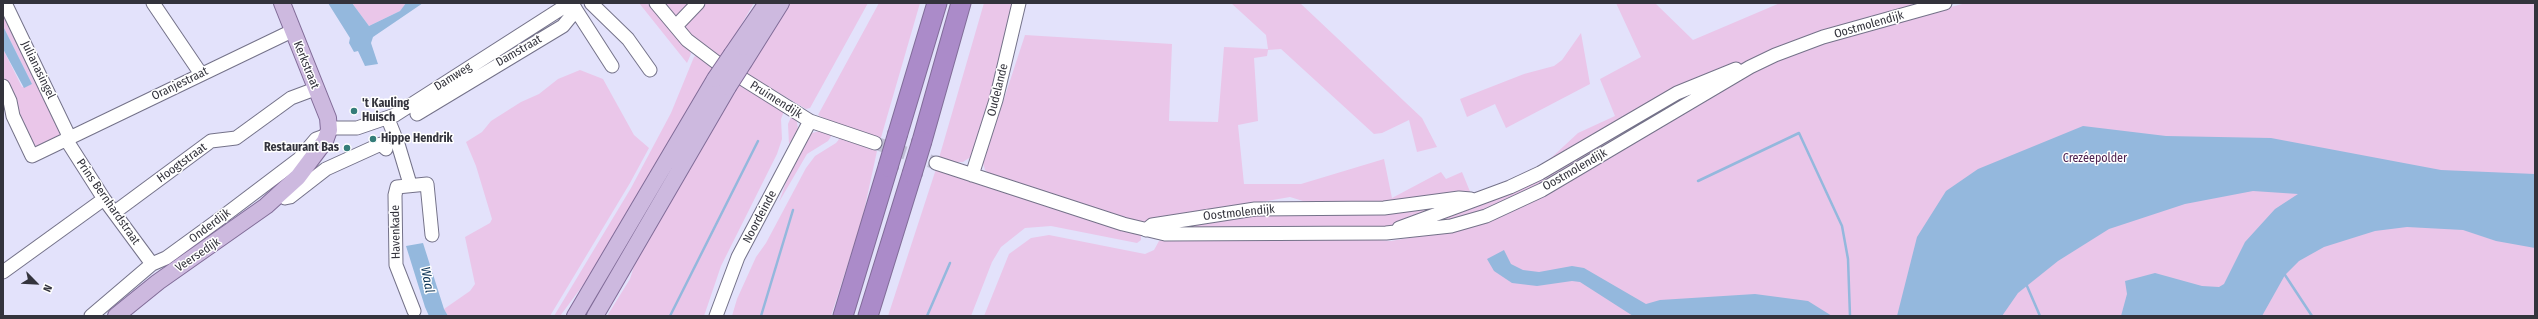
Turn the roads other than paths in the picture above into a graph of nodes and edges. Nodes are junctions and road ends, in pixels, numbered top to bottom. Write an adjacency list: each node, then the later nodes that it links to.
1 (5, 3): 32 (street, Julianasingel)
2 (153, 3): 22 (street)
3 (282, 3): 16 (main road, Kerkstraat)
4 (591, 3): 21 (street)
5 (656, 3): 15 (street)
6 (698, 3): 15 (street)
7 (759, 3): 17 (main road)
8 (767, 3): 17 (main road)
9 (781, 3): 17 (main road)
10 (937, 3): 53 (highway, bridge)
11 (961, 3): 54 (highway, bridge)
12 (1018, 3): 36 (street, Oudelande)
13 (1945, 3): 20 (street, Oostmolendijk)
14 (573, 5): 19 (street); 27 (street, Damstraat); 29 (street, Damweg)
15 (676, 26): 18 (street)
16 (292, 31): 22 (street, Oranjestraat); 26 (main road, Kerkstraat)
17 (738, 58): 24 (main road, bridge)
18 (716, 62)
19 (612, 66)
20 (1750, 67): 40 (street, Oostmolendijk); 43 (street, Oostmolendijk)
21 (650, 70)
22 (201, 74): 32 (street, Oranjestraat)
23 (743, 79): 30 (street, Pruimendijk)
24 (722, 83): 50 (main road); 51 (main road)
25 (3, 86): 28 (street)
26 (315, 89): 31 (main road, Kerkstraat); 41 (street, Hoogtstraat)
27 (416, 114)
28 (8, 118): 32 (street, Oranjestraat)
29 (388, 119): 31 (street, Damweg); 37 (street)
30 (810, 120): 33 (street); 52 (street, Noordeinde)
31 (328, 131): 38 (main road, Veersedijk); 45 (street, Onderdijk)
32 (69, 138): 39 (street, Prins Bernhardstraat)
33 (875, 143)
34 (386, 149): 38 (street, Veersedijk)
35 (936, 163): 36 (street, Oostmolendijk)
36 (972, 175): 42 (street, Oostmolendijk)
37 (410, 184): 44 (street); 47 (street, Havenkade)
38 (281, 194): 49 (main road, Veersedijk)
39 (104, 199): 41 (street, Prins Bernhardstraat); 46 (street)
40 (1477, 200): 42 (street, Oostmolendijk); 43 (street, Oostmolendijk)
41 (115, 212): 45 (street, Prins Bernhardstraat)
42 (1146, 230): 43 (street, Oostmolendijk)
43 (1386, 233)
44 (432, 235)
45 (152, 264): 48 (street, Onderdijk)
46 (4, 269)
47 (414, 311)
48 (91, 316)
49 (116, 316)
50 (575, 316)
51 (595, 316)
52 (716, 316)
53 (843, 316)
54 (868, 316)

